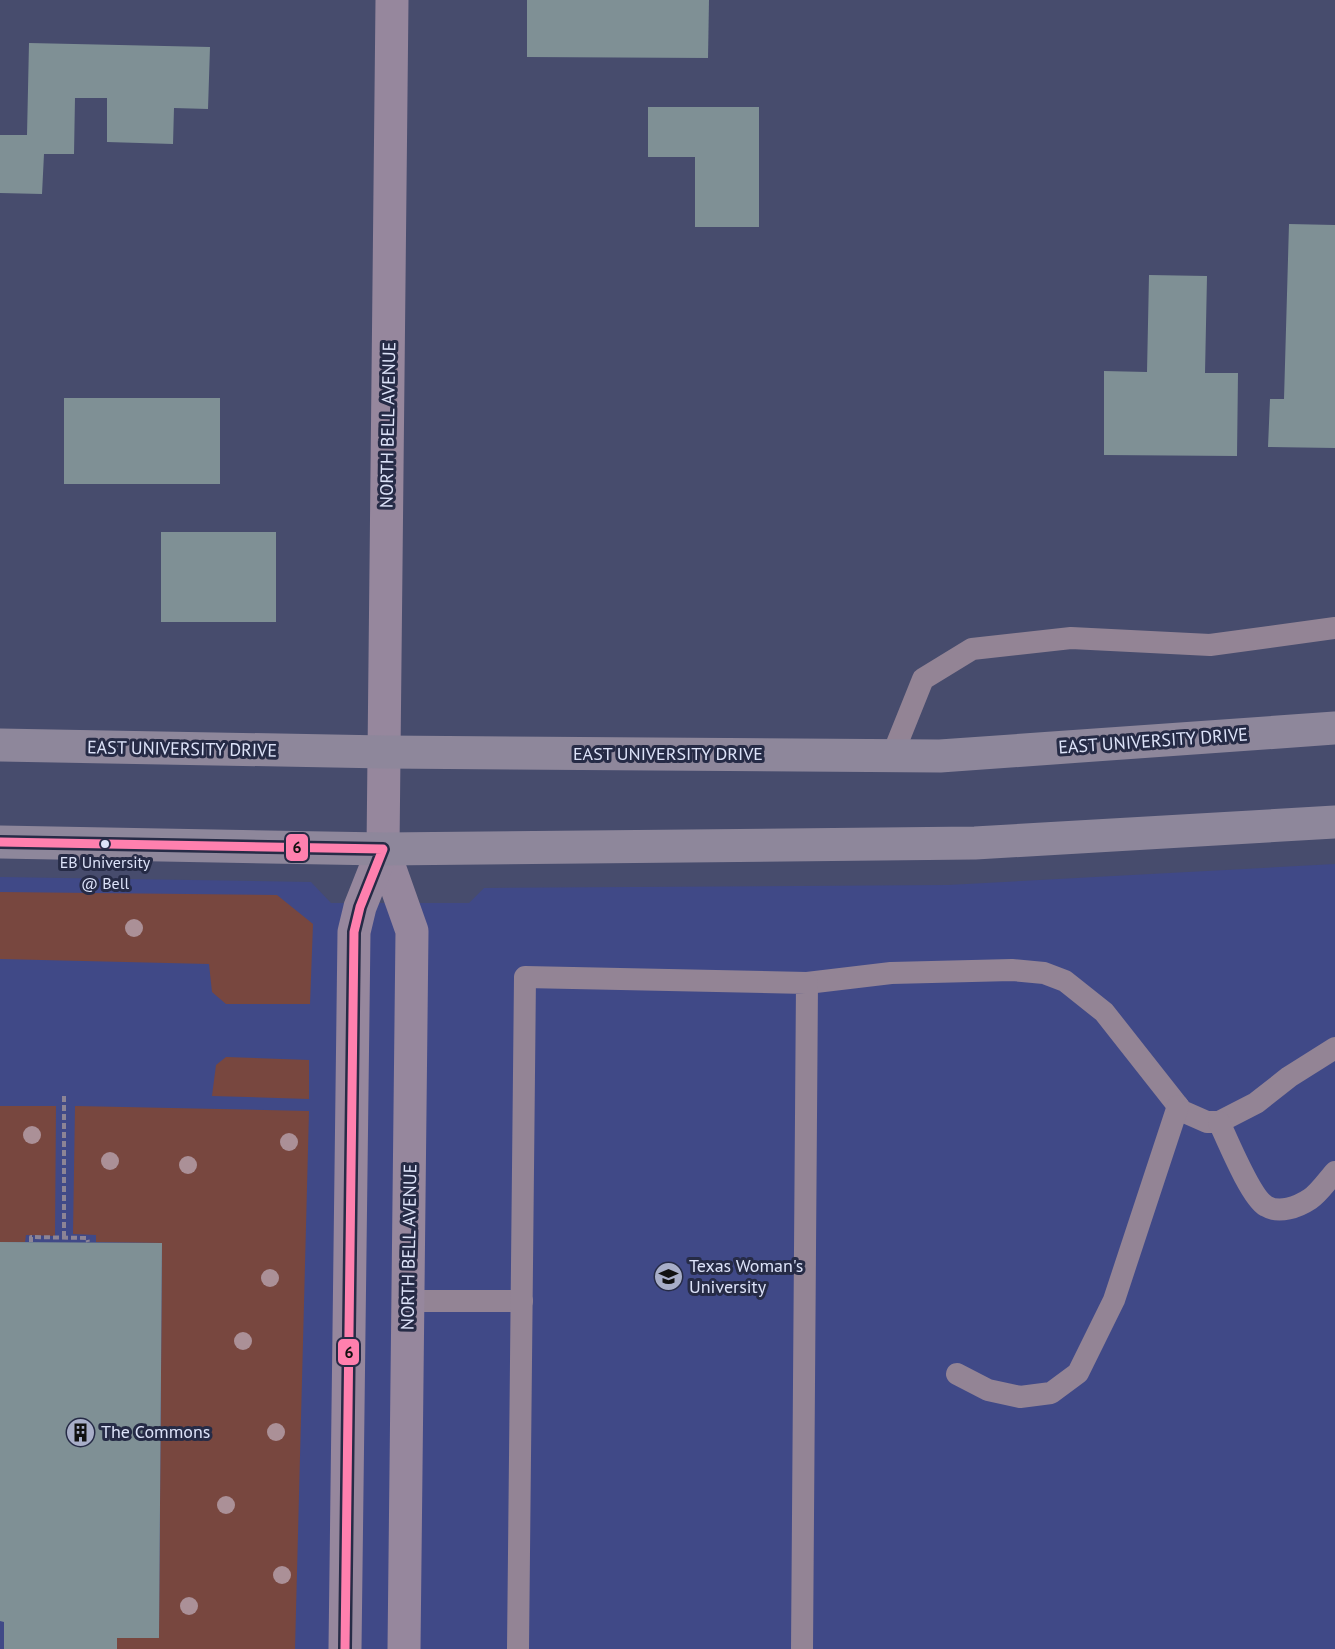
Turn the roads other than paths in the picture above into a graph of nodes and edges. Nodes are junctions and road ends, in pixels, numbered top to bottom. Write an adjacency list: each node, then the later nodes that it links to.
1 (392, 0): 5 (main road, NORTH BELL AVENUE)
2 (1335, 628): 6 (lane)
3 (1335, 728): 6 (main road, EAST UNIVERSITY DRIVE)
4 (0, 745): 5 (main road, EAST UNIVERSITY DRIVE)
5 (385, 752): 6 (main road, EAST UNIVERSITY DRIVE); 9 (main road, NORTH BELL AVENUE)
6 (892, 756)
7 (1335, 822): 9 (main road)
8 (0, 842): 9 (main road)
9 (383, 849): 15 (main road, NORTH BELL AVENUE); 18 (main road, NORTH BELL AVENUE)
10 (807, 983): 12 (lane); 16 (lane); 21 (lane)
11 (1335, 1048): 13 (lane)
12 (1178, 1106): 13 (lane); 17 (lane)
13 (1219, 1122): 14 (lane)
14 (1335, 1173)
15 (408, 1300): 16 (lane); 19 (main road, NORTH BELL AVENUE)
16 (522, 1300): 20 (lane)
17 (957, 1374)
18 (345, 1649)
19 (404, 1649)
20 (518, 1649)
21 (802, 1649)

